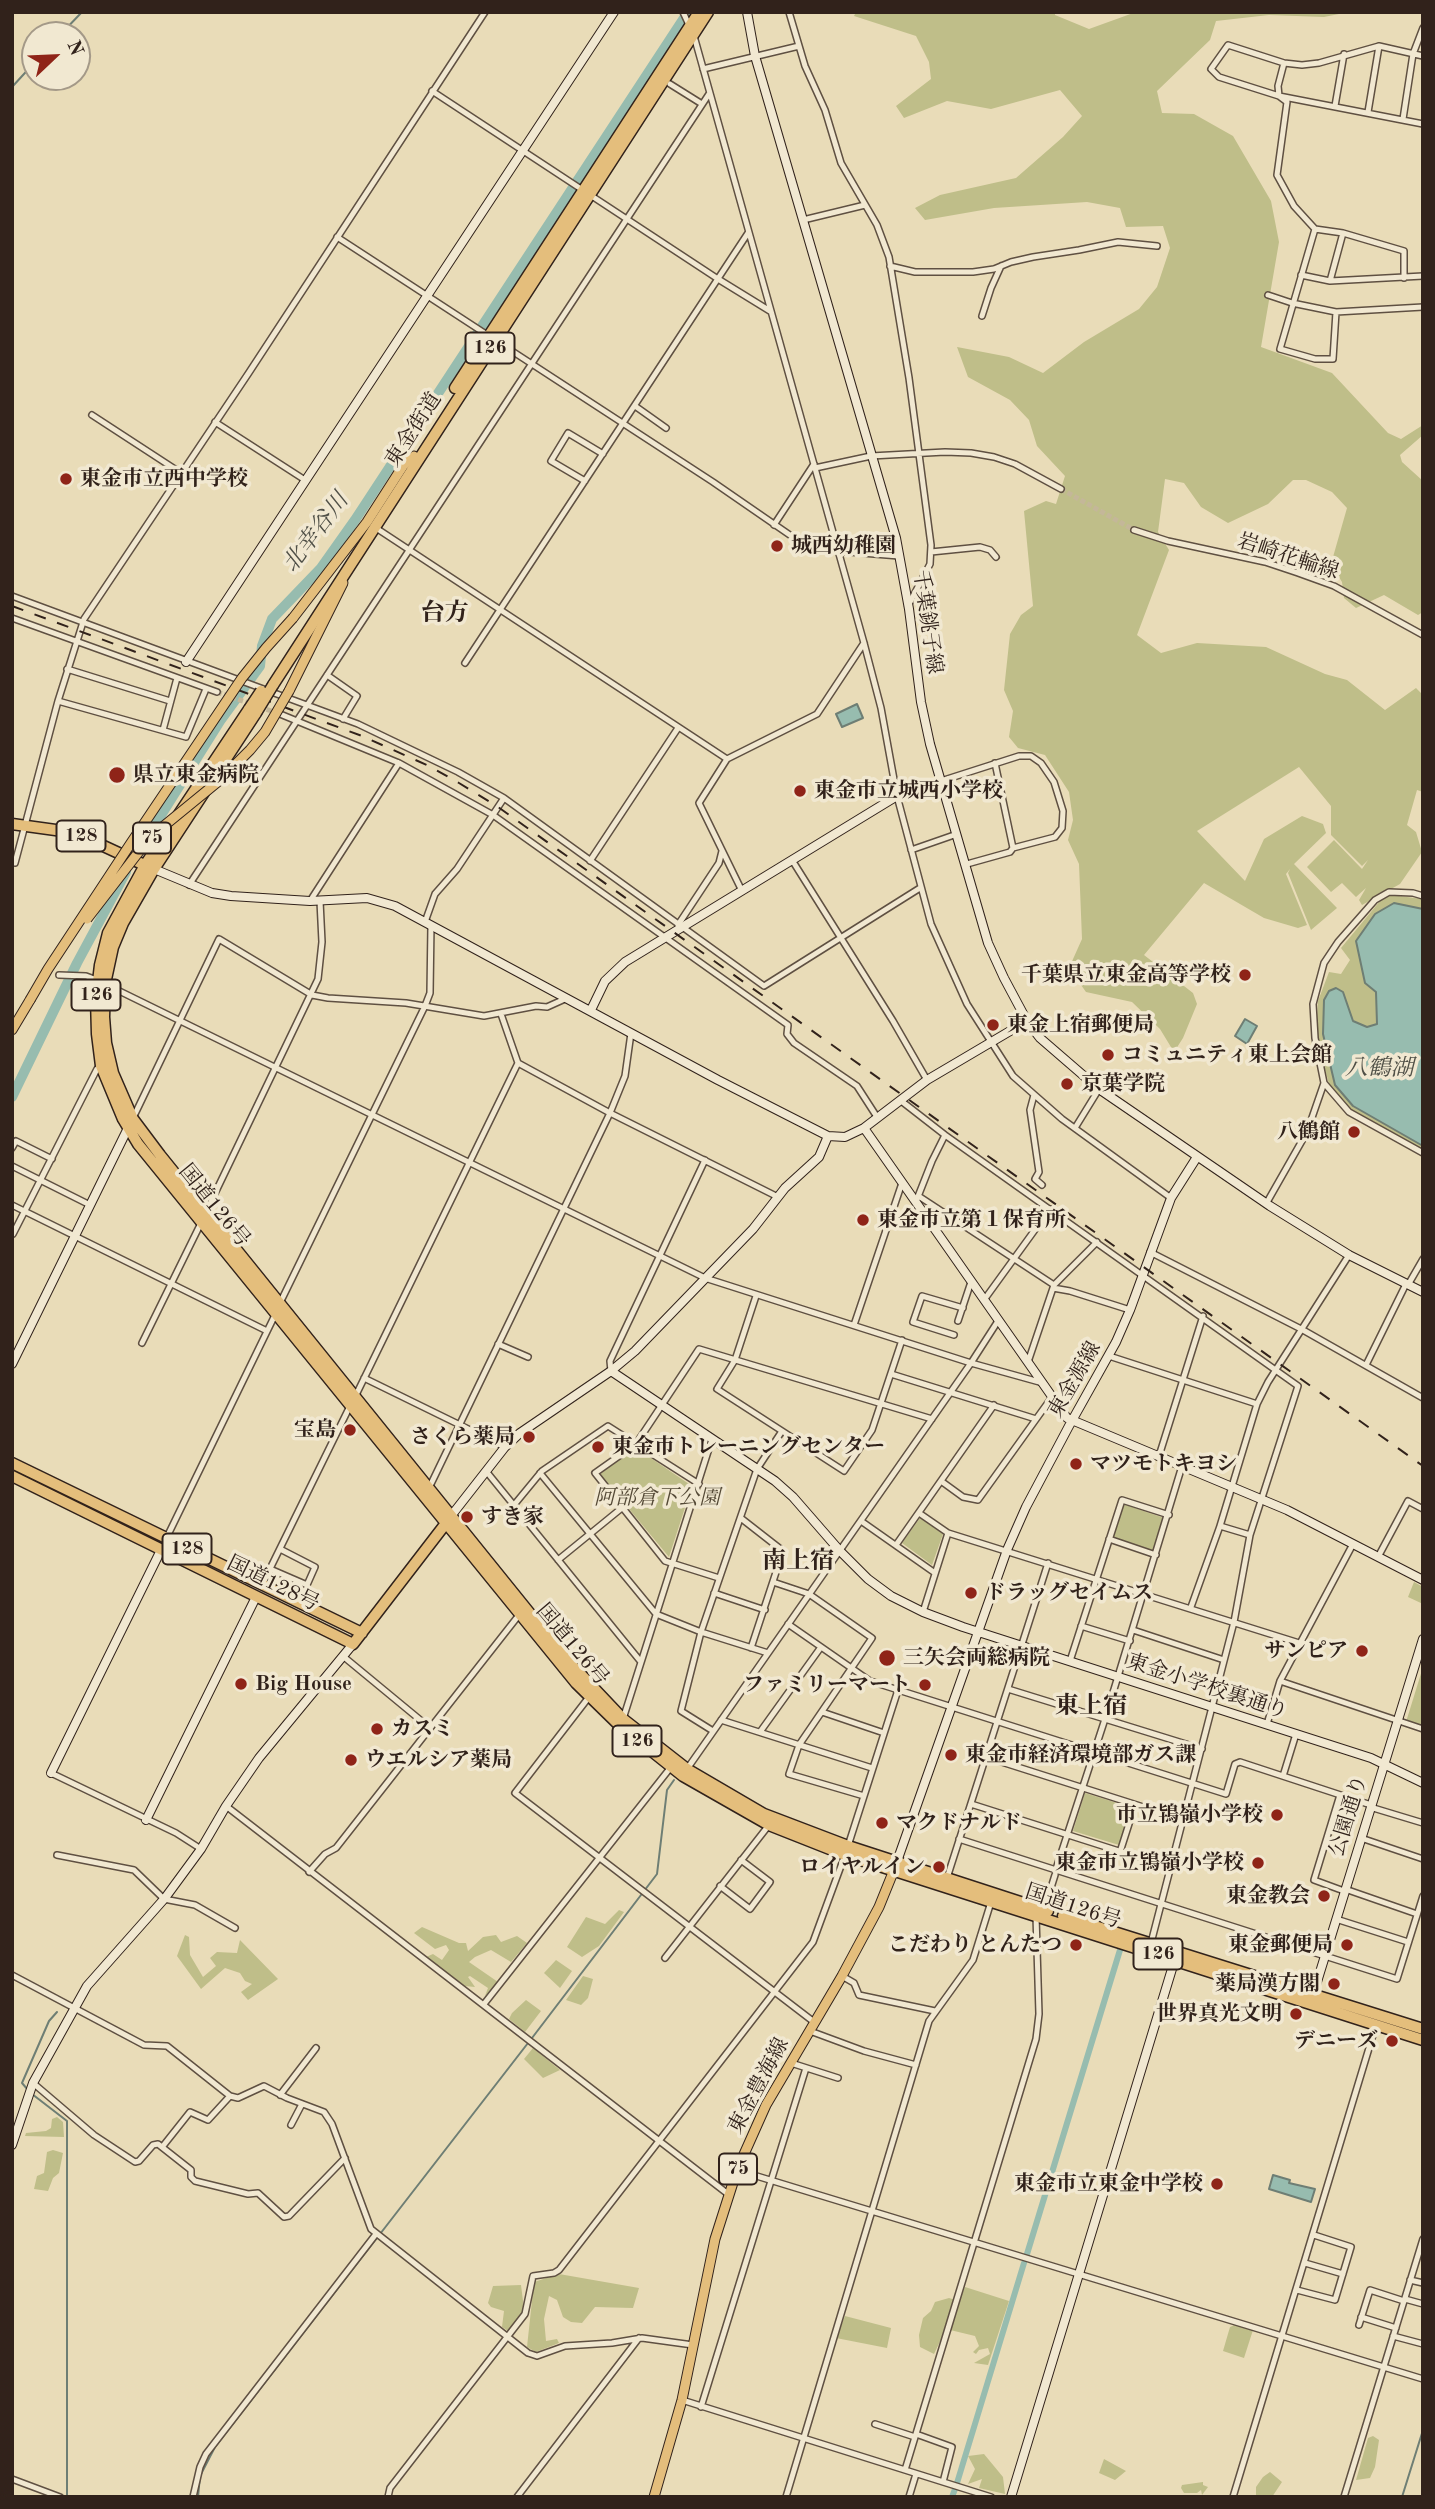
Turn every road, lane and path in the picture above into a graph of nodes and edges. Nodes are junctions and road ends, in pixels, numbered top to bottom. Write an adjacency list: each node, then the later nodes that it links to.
1 (485, 12): 19 (street)
2 (614, 12): 27 (street)
3 (683, 12): 9 (street)
4 (699, 12): 9 (highway, 東金街道 / 126)
5 (708, 12): 9 (highway, 東金街道 / 126)
6 (747, 12): 14 (street, 千葉銚子線)
7 (789, 12): 10 (street)
8 (1423, 28): 13 (street)
9 (692, 32): 17 (street); 28 (highway, 東金街道 / 126)
10 (799, 46): 14 (street); 29 (street)
11 (1379, 46): 12 (street); 13 (street); 24 (street)
12 (1344, 54): 16 (street); 23 (street)
13 (1413, 54): 15 (street); 25 (street)
14 (755, 55): 17 (street); 31 (street, 千葉銚子線)
15 (1423, 56)
16 (1284, 63): 21 (street); 21 (street)
17 (703, 69): 20 (street)
18 (670, 84): 22 (street)
19 (432, 91): 27 (street); 35 (street)
20 (709, 94): 22 (street); 33 (street)
21 (1279, 96): 23 (street); 32 (street)
22 (702, 104): 30 (street)
23 (1335, 106): 24 (street)
24 (1368, 112): 25 (street)
25 (1403, 120): 26 (street)
26 (1423, 124)
27 (522, 150): 28 (street); 44 (street)
28 (587, 193): 30 (street); 51 (highway, 東金街道 / 126)
29 (865, 205): 31 (street); 37 (street)
30 (625, 218): 42 (street); 52 (street)
31 (803, 220): 61 (street, 千葉銚子線)
32 (1315, 229): 34 (street); 39 (street)
33 (748, 233): 42 (street); 48 (street)
34 (1343, 233): 41 (street); 43 (street)
35 (337, 237): 44 (street); 55 (street)
36 (1157, 246): 38 (street)
37 (890, 266): 38 (street); 58 (street)
38 (1001, 266): 50 (street)
39 (1301, 275): 43 (street); 46 (street)
40 (1423, 276): 41 (street)
41 (1404, 278): 43 (street)
42 (718, 279): 48 (street); 53 (street)
43 (1330, 281)
44 (427, 295): 51 (street); 64 (street)
45 (1268, 295): 46 (street)
46 (1292, 303): 49 (street); 49 (street)
47 (1423, 307): 49 (street)
48 (770, 311): 62 (street)
49 (1336, 312)
50 (982, 316)
51 (492, 337): 52 (street); 60 (highway, 東金街道 / 126); 68 (highway, 東金街道 / 126)
52 (531, 364): 56 (street); 70 (street)
53 (635, 406): 56 (street); 57 (street)
54 (92, 415): 63 (street)
55 (215, 422): 63 (street); 64 (street)
56 (623, 424): 59 (street); 67 (street)
57 (666, 428)
58 (918, 453): 61 (street); 66 (street); 72 (street)
59 (603, 454): 65 (street); 65 (street)
60 (414, 456): 89 (highway, 東金街道 / 126); 132 (main road, 75, bridge)
61 (871, 456): 62 (street); 73 (street, 千葉銚子線)
62 (814, 466): 67 (street); 71 (street)
63 (181, 473): 80 (street)
64 (305, 480): 84 (street)
65 (585, 481): 78 (street)
66 (1061, 489)
67 (774, 525): 71 (street)
68 (375, 527): 70 (street); 75 (highway, 東金街道 / 126)
69 (1135, 530): 81 (street, 岩崎花輪線)
70 (410, 549): 78 (street); 87 (street)
71 (837, 551): 73 (street); 83 (street)
72 (931, 552): 74 (street); 77 (street)
73 (900, 556): 77 (street, 千葉銚子線)
74 (996, 557)
75 (347, 571): 89 (highway, 東金街道 / 126); 132 (main road, 75, bridge)
76 (12, 596): 80 (street)
77 (908, 606): 103 (street, 千葉銚子線)
78 (500, 610): 85 (street); 98 (street)
79 (12, 618): 82 (street)
80 (83, 622): 82 (street); 84 (street)
81 (1423, 635)
82 (76, 642): 86 (street); 88 (street)
83 (864, 643): 100 (street); 104 (street)
84 (187, 662): 94 (street)
85 (466, 663)
86 (67, 669): 92 (street); 93 (street)
87 (327, 675): 94 (street); 96 (street)
88 (177, 678): 90 (street); 93 (street)
89 (270, 684): 117 (highway, 東金街道 / 126, bridge)
90 (206, 689): 91 (street); 99 (street)
91 (217, 692)
92 (58, 701): 99 (street); 108 (street)
93 (170, 701): 99 (street)
94 (307, 705): 96 (street); 97 (street)
95 (280, 714): 97 (street)
96 (343, 719): 105 (street)
97 (296, 720): 101 (street); 118 (street)
98 (678, 728): 100 (street); 114 (street)
99 (163, 730)
100 (727, 759): 112 (street)
101 (399, 763): 106 (street); 122 (street)
102 (995, 763): 103 (street); 110 (street); 110 (street)
103 (941, 781): 104 (street); 109 (street, 千葉銚子線)
104 (897, 796): 111 (street); 113 (street)
105 (504, 798): 106 (street); 114 (street)
106 (493, 816): 124 (street); 126 (street)
107 (12, 824): 108 (highway, 128)
108 (24, 826): 115 (street); 117 (highway, 128)
109 (958, 834): 111 (street); 116 (street, 千葉銚子線)
110 (1013, 848): 116 (street)
111 (911, 850): 119 (street)
112 (722, 851): 120 (street); 125 (street)
113 (792, 860): 120 (street); 127 (street)
114 (590, 861): 125 (street)
115 (15, 863)
116 (967, 864): 137 (street, 千葉銚子線)
117 (149, 867): 118 (street); 129 (highway, 国道126号 / 126)
118 (189, 885): 122 (street)
119 (920, 888): 127 (street); 140 (street)
120 (742, 891): 125 (street)
121 (1423, 896): 145 (street)
122 (310, 901): 123 (street)
123 (320, 901): 124 (street); 130 (street)
124 (428, 923): 131 (street); 133 (street)
125 (680, 926): 126 (street); 127 (street)
126 (665, 938): 134 (street); 151 (street)
127 (841, 938): 144 (street)
128 (60, 975): 129 (street)
129 (101, 982): 136 (street); 142 (highway, 国道126号 / 126); 152 (highway, 国道126号 / 126)
130 (312, 995): 133 (street); 136 (street); 143 (street)
131 (566, 998): 134 (street); 135 (street)
132 (30, 1000): 138 (main road, 75)
133 (425, 1006): 135 (street); 150 (street)
134 (591, 1010): 139 (street)
135 (501, 1014): 141 (street)
136 (180, 1020): 143 (street); 152 (street)
137 (1027, 1021): 140 (street); 146 (street, 千葉銚子線)
138 (12, 1030)
139 (631, 1032): 149 (street); 156 (street)
140 (990, 1042): 144 (street); 147 (street)
141 (518, 1063): 149 (street); 162 (street)
142 (101, 1066): 152 (highway, 国道126号 / 126); 160 (street)
143 (275, 1066): 150 (street); 176 (street)
144 (927, 1080): 148 (street)
145 (1324, 1083): 158 (street); 170 (street)
146 (1099, 1089): 154 (street); 159 (street, 千葉銚子線)
147 (1034, 1095): 154 (street); 166 (street)
148 (900, 1100): 151 (street); 155 (street)
149 (610, 1113): 161 (street); 173 (street)
150 (373, 1115): 162 (street); 194 (street)
151 (877, 1117): 153 (street)
152 (131, 1124): 172 (street); 176 (highway, 国道126号 / 126)
153 (864, 1128): 156 (street); 165 (street)
154 (1075, 1128): 168 (street)
155 (945, 1135): 169 (street); 174 (street)
156 (828, 1136): 167 (street)
157 (12, 1149): 160 (street)
158 (1423, 1153)
159 (1197, 1157): 168 (street, 東金源線); 170 (street)
160 (52, 1159): 164 (street)
161 (705, 1160): 167 (street); 181 (street)
162 (468, 1162): 173 (street); 217 (street)
163 (12, 1166): 164 (street)
164 (41, 1181): 172 (street); 175 (street)
165 (902, 1183): 169 (street); 200 (street)
166 (1042, 1185)
167 (778, 1197): 186 (street)
168 (1171, 1198): 180 (street, 東金源線)
169 (917, 1199): 183 (street); 187 (street)
170 (1266, 1204): 182 (street)
171 (12, 1205): 175 (street)
172 (90, 1205): 178 (street)
173 (564, 1209): 181 (street); 206 (street)
174 (1050, 1209): 179 (street); 183 (street)
175 (25, 1212): 177 (street); 178 (street)
176 (204, 1217): 188 (street); 194 (highway, 国道126号 / 126)
177 (13, 1234)
178 (74, 1236): 188 (street); 212 (street)
179 (1097, 1242): 185 (street); 190 (street)
180 (1150, 1252): 185 (street, 東金源線); 201 (street)
181 (661, 1254): 186 (street); 215 (street)
182 (1349, 1255): 189 (street); 201 (street)
183 (1013, 1258): 190 (street); 193 (street)
184 (1423, 1259): 189 (street)
185 (1143, 1274): 196 (street, 東金源線); 197 (street)
186 (705, 1278): 192 (street); 215 (street)
187 (971, 1282): 193 (street); 195 (street)
188 (171, 1284): 202 (street); 205 (street)
189 (1407, 1284): 191 (street); 213 (street)
190 (1054, 1287): 196 (street); 210 (street)
191 (1423, 1292)
192 (756, 1296): 200 (street); 209 (street)
193 (984, 1300): 199 (street)
194 (278, 1308): 202 (street); 223 (highway, 国道126号 / 126)
195 (963, 1308): 198 (street); 203 (street)
196 (1130, 1310): 207 (street, 東金源線)
197 (1203, 1316): 214 (street); 218 (street)
198 (958, 1321)
199 (999, 1321): 210 (street); 211 (street)
200 (854, 1325): 204 (street)
201 (1303, 1330): 213 (street); 214 (street)
202 (267, 1331): 261 (street)
203 (954, 1335)
204 (902, 1340): 211 (street); 216 (street)
205 (142, 1343)
206 (498, 1344): 208 (street); 231 (street)
207 (1109, 1356): 218 (street); 230 (street, 東金源線)
208 (528, 1357)
209 (735, 1360): 224 (street); 227 (street); 232 (street)
210 (1028, 1362): 219 (street)
211 (971, 1363): 219 (street); 220 (street)
212 (12, 1364)
213 (1366, 1365): 222 (street)
214 (1278, 1370): 225 (street); 248 (street)
215 (611, 1371): 227 (street, 東金小学校裏通り); 235 (street)
216 (891, 1374): 220 (street); 224 (street)
217 (364, 1378): 223 (street); 231 (street)
218 (1183, 1381): 225 (street); 236 (street)
219 (1043, 1383): 221 (street)
220 (952, 1391): 226 (street); 228 (street)
221 (1052, 1397): 229 (street); 230 (street)
222 (1423, 1398)
223 (352, 1401): 246 (highway, 国道126号 / 126); 255 (highway, 国道126号 / 126); 265 (street)
224 (882, 1404): 228 (street); 232 (street)
225 (1257, 1404): 245 (street)
226 (995, 1405): 229 (street); 243 (street)
227 (661, 1406): 233 (street, 東金小学校裏通り); 234 (street)
228 (932, 1419): 256 (street)
229 (1036, 1419): 243 (street)
230 (1071, 1421): 236 (street); 267 (street, 東金源線)
231 (459, 1424): 235 (street); 246 (street)
232 (782, 1431): 239 (street)
233 (712, 1439): 239 (street, 東金小学校裏通り); 244 (street)
234 (636, 1444): 241 (street); 244 (street); 250 (street)
235 (505, 1447): 240 (street)
236 (1159, 1456): 238 (street)
237 (12, 1463): 247 (highway, 国道128号 / 128)
238 (1182, 1466): 245 (street); 253 (street)
239 (757, 1469): 254 (street); 268 (street, 東金小学校裏通り)
240 (486, 1471): 249 (street); 255 (street)
241 (540, 1473): 249 (street); 259 (street)
242 (12, 1476): 247 (highway, 国道128号 / 128)
243 (941, 1481): 252 (street)
244 (699, 1484): 272 (street)
245 (1231, 1487): 248 (street); 257 (street)
246 (428, 1489): 255 (highway, 国道126号 / 126)
247 (67, 1497): 261 (highway, 国道128号 / 128); 266 (highway, 国道128号 / 128)
248 (1261, 1500): 260 (street); 263 (street)
249 (514, 1505): 271 (street)
250 (622, 1507): 259 (street); 272 (street)
251 (1423, 1509): 270 (street)
252 (919, 1513): 258 (street); 264 (street)
253 (1168, 1515): 262 (street); 269 (street)
254 (742, 1519): 276 (street); 279 (street)
255 (448, 1520): 288 (highway, 国道126号 / 126); 296 (highway); 318 (highway, 国道126号 / 126)
256 (861, 1521): 264 (street); 268 (street)
257 (1220, 1526): 260 (street); 285 (street)
258 (948, 1533): 267 (street); 275 (street)
259 (590, 1534): 271 (street); 289 (street)
260 (1250, 1535): 290 (street)
261 (166, 1539): 266 (highway); 280 (highway, 国道128号 / 128)
262 (1109, 1539): 269 (street); 277 (street)
263 (1353, 1544): 270 (street); 299 (street)
264 (896, 1545): 275 (street)
265 (280, 1549): 274 (street); 274 (street)
266 (161, 1550): 284 (highway, 国道128号 / 128); 338 (street)
267 (1007, 1550): 273 (street); 294 (street, 東金源線)
268 (840, 1551): 282 (street); 287 (street, 東金小学校裏通り)
269 (1156, 1555): 283 (street)
270 (1378, 1557): 278 (street)
271 (558, 1560): 308 (street)
272 (673, 1563): 276 (street); 289 (street)
273 (1048, 1563): 277 (street); 301 (street)
274 (270, 1569): 280 (street)
275 (935, 1573): 287 (street)
276 (719, 1578): 281 (street)
277 (1096, 1578): 283 (street); 292 (street)
278 (1423, 1580)
279 (773, 1582): 282 (street); 286 (street)
280 (262, 1585): 284 (highway); 296 (highway, 国道128号 / 128)
281 (714, 1593): 286 (street); 295 (street)
282 (810, 1594): 291 (street); 309 (street)
283 (1144, 1594): 285 (street); 293 (street)
284 (256, 1597): 300 (highway, 国道128号 / 128); 349 (street)
285 (1191, 1607): 290 (street)
286 (765, 1610): 303 (street)
287 (923, 1612): 294 (street, 東金小学校裏通り)
288 (520, 1614): 314 (highway, 国道126号 / 126); 324 (street)
289 (656, 1614): 295 (street); 308 (street)
290 (1234, 1622): 299 (street); 306 (street)
291 (788, 1624): 302 (street); 304 (street)
292 (1081, 1626): 298 (street); 307 (street)
293 (1133, 1630): 298 (street); 306 (street)
294 (978, 1631): 301 (street, 東金小学校裏通り); 315 (street, 東金源線)
295 (701, 1632): 303 (street); 326 (street)
296 (362, 1633): 300 (highway)
297 (1423, 1639): 321 (street, 公園通り)
298 (1130, 1641): 310 (street)
299 (1299, 1643): 311 (street)
300 (354, 1644): 305 (street)
301 (1022, 1645): 307 (street, 東金小学校裏通り); 312 (street)
302 (821, 1647): 309 (street); 327 (street)
303 (751, 1648): 304 (street)
304 (768, 1653): 320 (street)
305 (344, 1657): 324 (street); 347 (street)
306 (1224, 1660): 316 (street)
307 (1070, 1661): 310 (street, 東金小学校裏通り)
308 (642, 1662): 318 (street)
309 (852, 1669): 313 (street); 317 (street)
310 (1118, 1676): 316 (street, 東金小学校裏通り); 319 (street)
311 (1280, 1681): 321 (street); 323 (street)
312 (1009, 1689): 319 (street); 322 (street)
313 (898, 1690): 315 (street); 328 (street)
314 (589, 1697): 335 (highway, 国道126号 / 126); 360 (street)
315 (951, 1707): 322 (street); 363 (street, 東金源線)
316 (1213, 1707): 323 (street, 東金小学校裏通り); 331 (street)
317 (821, 1712): 328 (street); 330 (street)
318 (624, 1719): 337 (highway, 国道126号 / 126)
319 (1105, 1719): 331 (street); 332 (street)
320 (721, 1720): 326 (street); 327 (street)
321 (1397, 1720): 325 (street); 334 (street, 公園通り)
322 (998, 1722): 332 (street); 333 (street)
323 (1267, 1724): 329 (street, 東金小学校裏通り)
324 (430, 1728): 365 (street)
325 (1423, 1729)
326 (713, 1731): 337 (street)
327 (760, 1732): 330 (street)
328 (884, 1733): 336 (street)
329 (1296, 1734): 334 (street, 東金小学校裏通り); 339 (street)
330 (799, 1745): 336 (street); 344 (street)
331 (1202, 1749): 340 (street)
332 (1094, 1752): 340 (street); 342 (street)
333 (986, 1757): 342 (street); 345 (street)
334 (1384, 1763): 341 (street, 東金小学校裏通り); 348 (street, 公園通り)
335 (671, 1767): 352 (highway, 国道126号 / 126); 360 (street)
336 (872, 1768): 344 (street)
337 (687, 1769): 357 (highway, 国道126号 / 126)
338 (51, 1773): 349 (street)
339 (1283, 1776): 340 (street); 343 (street)
340 (1193, 1783): 350 (street)
341 (1423, 1783)
342 (1083, 1788): 346 (street); 353 (street)
343 (1340, 1795): 348 (street); 369 (street)
344 (864, 1796): 357 (street)
345 (971, 1804): 353 (street); 355 (street)
346 (1135, 1805): 350 (street); 358 (street)
347 (226, 1806): 356 (street); 365 (street)
348 (1370, 1806): 351 (street); 354 (street, 公園通り)
349 (146, 1820): 356 (street)
350 (1184, 1820): 364 (street)
351 (1423, 1823)
352 (769, 1825): 357 (highway, 国道126号 / 126); 362 (street)
353 (1068, 1835): 358 (street); 366 (street)
354 (1361, 1838): 361 (street); 369 (street, 公園通り)
355 (959, 1839): 366 (street); 367 (street)
356 (201, 1849): 371 (street)
357 (846, 1851): 363 (highway, 国道126号 / 126); 387 (street)
358 (1120, 1852): 364 (street)
359 (57, 1855): 371 (street)
360 (598, 1858): 378 (street); 389 (street)
361 (1423, 1859)
362 (741, 1860): 368 (street); 368 (street)
363 (895, 1866): 367 (highway, 国道126号 / 126); 372 (highway, 国道126号 / 126); 386 (main road, 東金豊海線 / 75)
364 (1172, 1868): 373 (street)
365 (309, 1872): 389 (street)
366 (1055, 1872): 373 (street); 374 (street)
367 (947, 1878): 374 (highway, 国道126号 / 126)
368 (720, 1886): 378 (street)
369 (1345, 1890): 375 (street); 376 (street, 公園通り)
370 (1423, 1896): 375 (street)
371 (164, 1899): 379 (street); 390 (street)
372 (991, 1902): 374 (highway, 国道126号 / 126); 391 (street)
373 (1162, 1904): 381 (street); 382 (street)
374 (1040, 1912): 381 (highway, 国道126号 / 126); 384 (highway, 国道126号 / 126); 417 (street)
375 (1416, 1917): 377 (street); 380 (street)
376 (1336, 1919): 380 (street); 382 (street, 公園通り)
377 (1423, 1923)
378 (690, 1926): 383 (street); 387 (street)
379 (235, 1928)
380 (1408, 1942): 382 (street)
381 (1151, 1944): 388 (highway, 国道126号 / 126)
382 (1325, 1955): 388 (street, 公園通り)
383 (665, 1958)
384 (1175, 1959): 388 (highway, 国道126号 / 126); 419 (street)
385 (12, 1975): 390 (street)
386 (842, 1976): 391 (street); 393 (main road, 東金豊海線 / 75)
387 (773, 1992): 393 (street); 406 (street)
388 (1312, 1999): 392 (highway, 国道126号 / 126); 394 (highway, 国道126号 / 126)
389 (484, 2004): 406 (street)
390 (74, 2007): 401 (street); 403 (street)
391 (935, 2011): 398 (street)
392 (1376, 2025): 395 (highway, 国道126号 / 126); 415 (street)
393 (811, 2026): 397 (main road, 東金豊海線 / 75); 398 (street)
394 (1423, 2029)
395 (1423, 2040)
396 (316, 2048): 402 (street)
397 (790, 2063): 399 (street); 410 (main road, 東金豊海線 / 75)
398 (916, 2065): 413 (street)
399 (806, 2068): 400 (street); 411 (street)
400 (838, 2078)
401 (33, 2083): 407 (street); 408 (street)
402 (279, 2095): 403 (street); 404 (street)
403 (230, 2096): 408 (street)
404 (302, 2104): 405 (street); 409 (street)
405 (291, 2126)
406 (659, 2140): 412 (street); 429 (street)
407 (12, 2145)
408 (163, 2146): 409 (street)
409 (345, 2158): 414 (street)
410 (737, 2170): 411 (street); 412 (main road, 東金豊海線 / 75)
411 (771, 2180): 413 (street); 438 (street)
412 (728, 2194): 434 (main road, 東金豊海線 / 75)
413 (873, 2210): 417 (street); 441 (street)
414 (376, 2234): 429 (street); 447 (street)
415 (1314, 2235): 418 (street); 420 (street)
416 (1423, 2239): 421 (street)
417 (975, 2241): 419 (street); 440 (street)
418 (1305, 2263): 420 (street); 423 (street)
419 (1079, 2273): 430 (street); 454 (street)
420 (1343, 2274): 423 (street)
421 (1410, 2280): 422 (street); 424 (street)
422 (1423, 2284)
423 (1297, 2290): 430 (street)
424 (1404, 2300): 425 (street); 426 (street); 428 (street)
425 (1423, 2304)
426 (1362, 2317): 427 (street); 428 (street)
427 (1359, 2325)
428 (1395, 2328): 431 (street)
429 (508, 2336): 432 (street); 448 (street)
430 (1283, 2336): 435 (street); 455 (street)
431 (1393, 2336): 433 (street); 435 (street)
432 (639, 2338): 434 (street); 449 (street)
433 (1423, 2344)
434 (693, 2345): 437 (main road, 東金豊海線 / 75)
435 (1384, 2367): 436 (street); 456 (street)
436 (1423, 2379)
437 (682, 2400): 438 (street); 450 (main road, 東金豊海線 / 75)
438 (701, 2407): 441 (street)
439 (875, 2424): 440 (street)
440 (915, 2436): 442 (street); 445 (street)
441 (803, 2439): 442 (street); 451 (street)
442 (905, 2470): 443 (street)
443 (916, 2474): 445 (street); 452 (street)
444 (12, 2479): 446 (street)
445 (943, 2482): 453 (street)
446 (60, 2497)
447 (193, 2497)
448 (387, 2497)
449 (517, 2497)
450 (654, 2497)
451 (786, 2497)
452 (909, 2497)
453 (991, 2497)
454 (1011, 2497)
455 (1233, 2497)
456 (1344, 2497)

